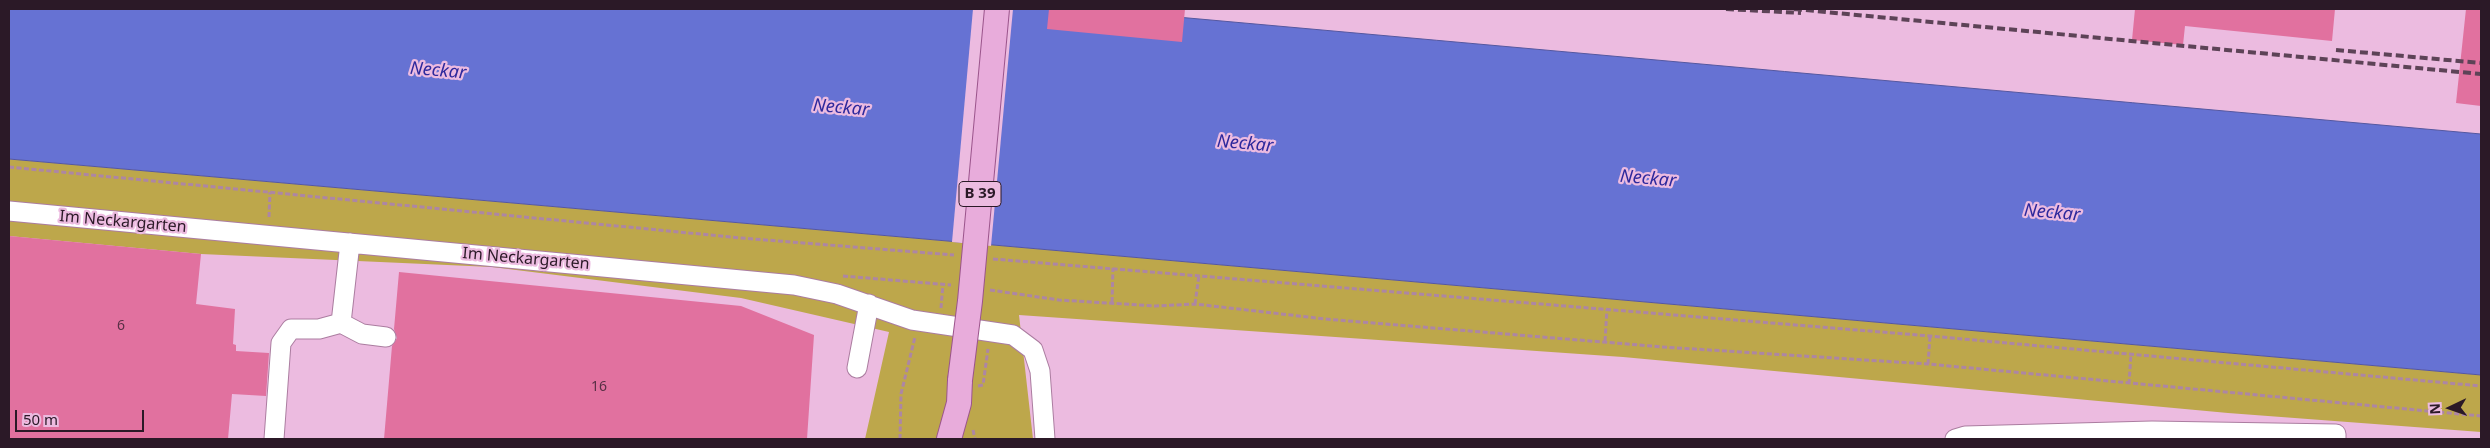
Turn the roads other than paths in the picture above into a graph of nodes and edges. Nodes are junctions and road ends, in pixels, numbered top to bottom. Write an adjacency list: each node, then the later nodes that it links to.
1 (997, 9): 8 (main road, B 39, bridge)
2 (9, 211): 3 (street, Im Neckargarten)
3 (350, 243): 4 (street, Im Neckargarten); 5 (street)
4 (869, 304): 7 (street); 14 (street, Im Neckargarten)
5 (341, 323): 6 (street); 11 (street)
6 (386, 337)
7 (857, 368)
8 (965, 390): 12 (main road, B 39); 13 (main road, B 39)
9 (2152, 435): 10 (street); 15 (street)
10 (1960, 438)
11 (274, 439)
12 (949, 439)
13 (964, 439)
14 (1046, 439)
15 (2336, 439)

